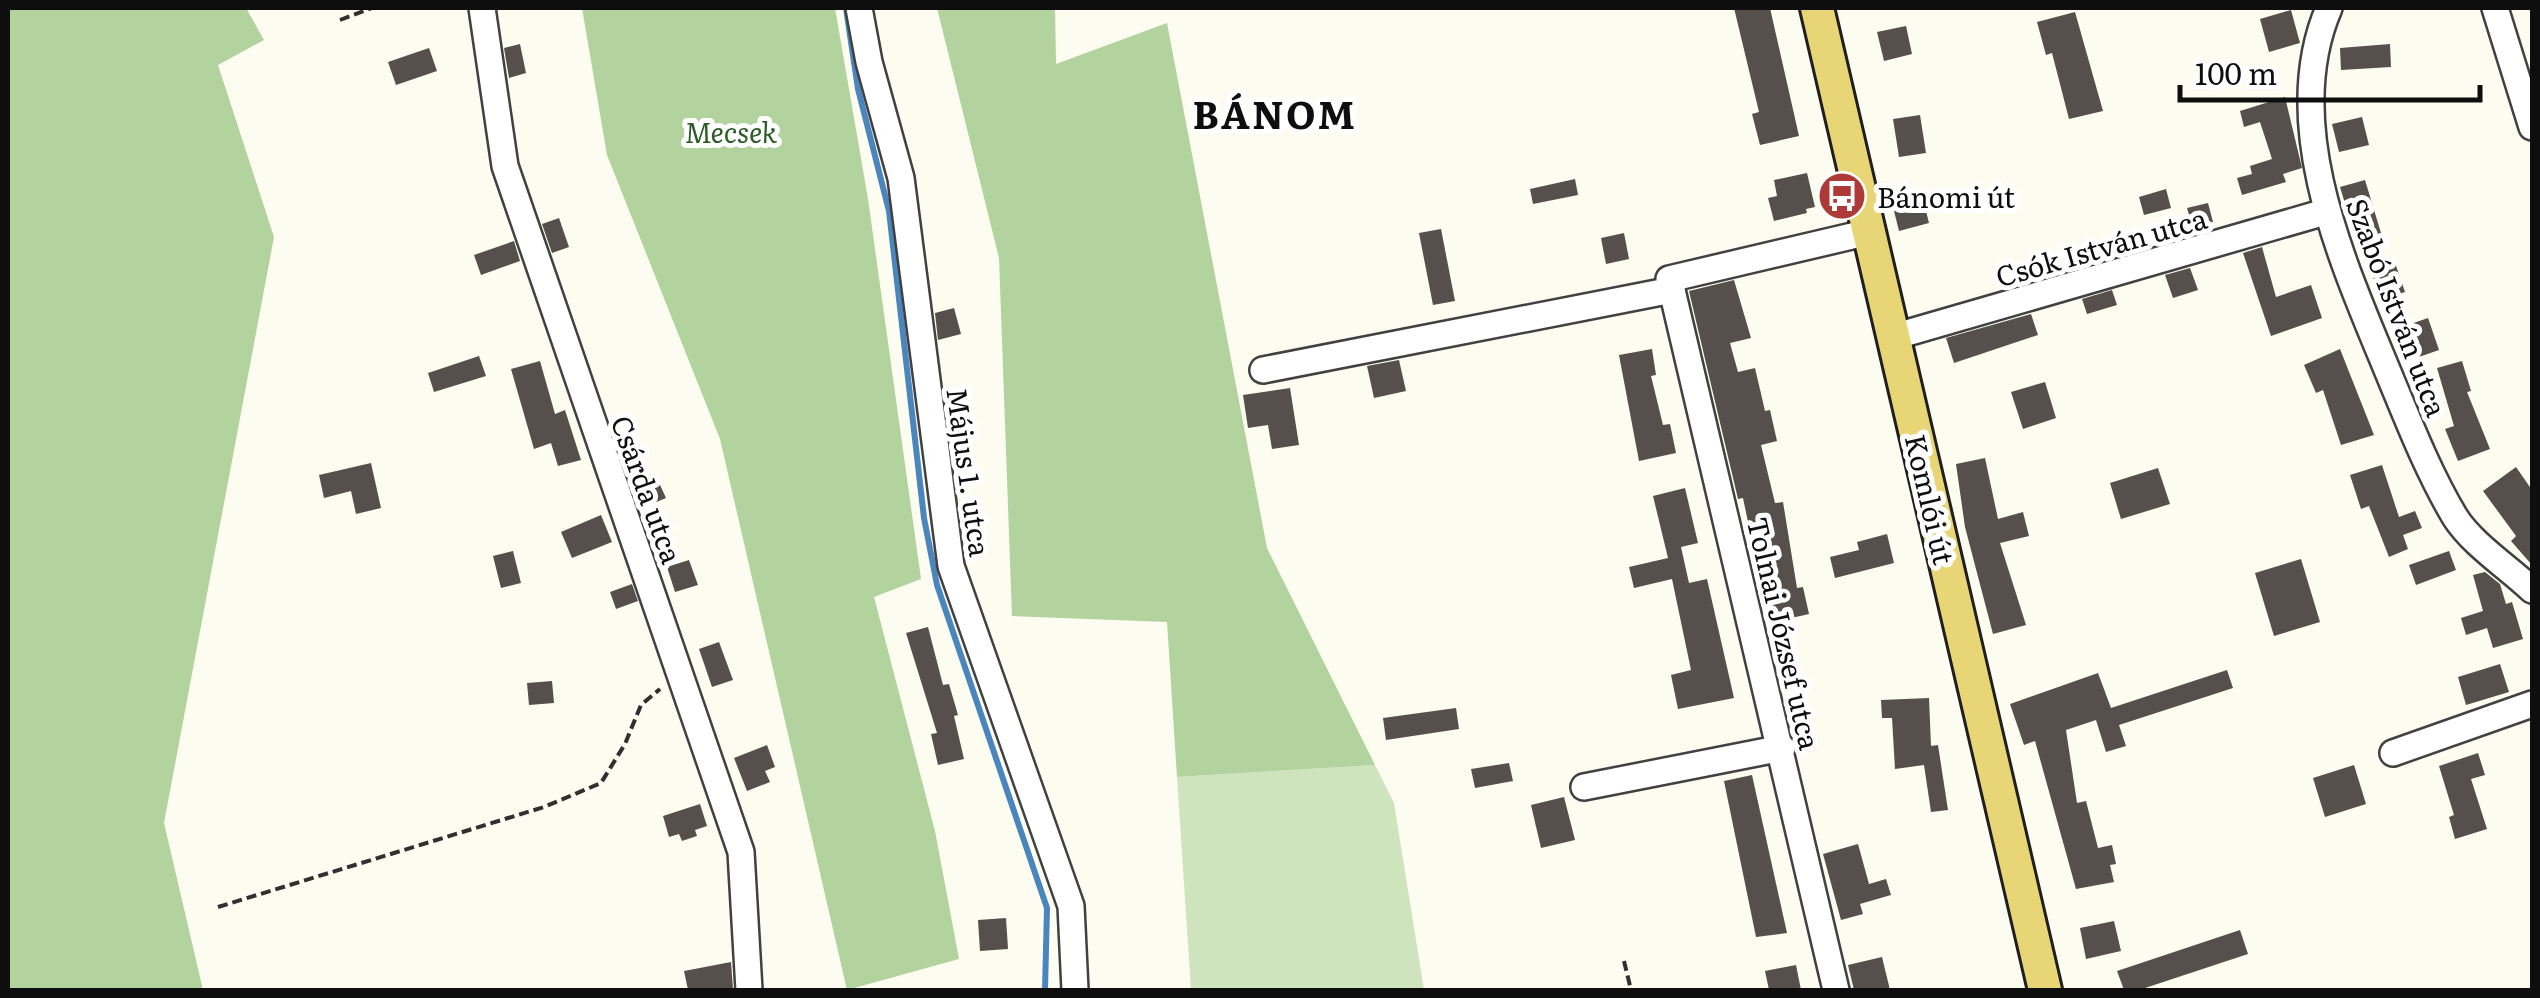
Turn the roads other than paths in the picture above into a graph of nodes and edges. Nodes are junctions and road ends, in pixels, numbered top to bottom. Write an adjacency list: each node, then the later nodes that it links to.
1 (482, 8): 17 (street, Csárda utca)
2 (859, 8): 18 (street, Május 1. utca)
3 (1817, 8): 8 (main road, Komlói út)
4 (2329, 8): 7 (street, Szabó István utca)
5 (2495, 8): 6 (street)
6 (2532, 127)
7 (2325, 212): 10 (street, Csók István utca); 12 (street, Szabó István utca)
8 (1869, 232): 9 (street); 10 (main road, Komlói út)
9 (1672, 290): 11 (street); 14 (street, Tolnai József utca)
10 (1894, 337): 20 (main road, Komlói út)
11 (1263, 370)
12 (2532, 590)
13 (2532, 704): 15 (street)
14 (1782, 748): 16 (street); 19 (street, Tolnai József utca)
15 (2394, 753)
16 (1584, 787)
17 (750, 990)
18 (1075, 990)
19 (1836, 990)
20 (2044, 990)

